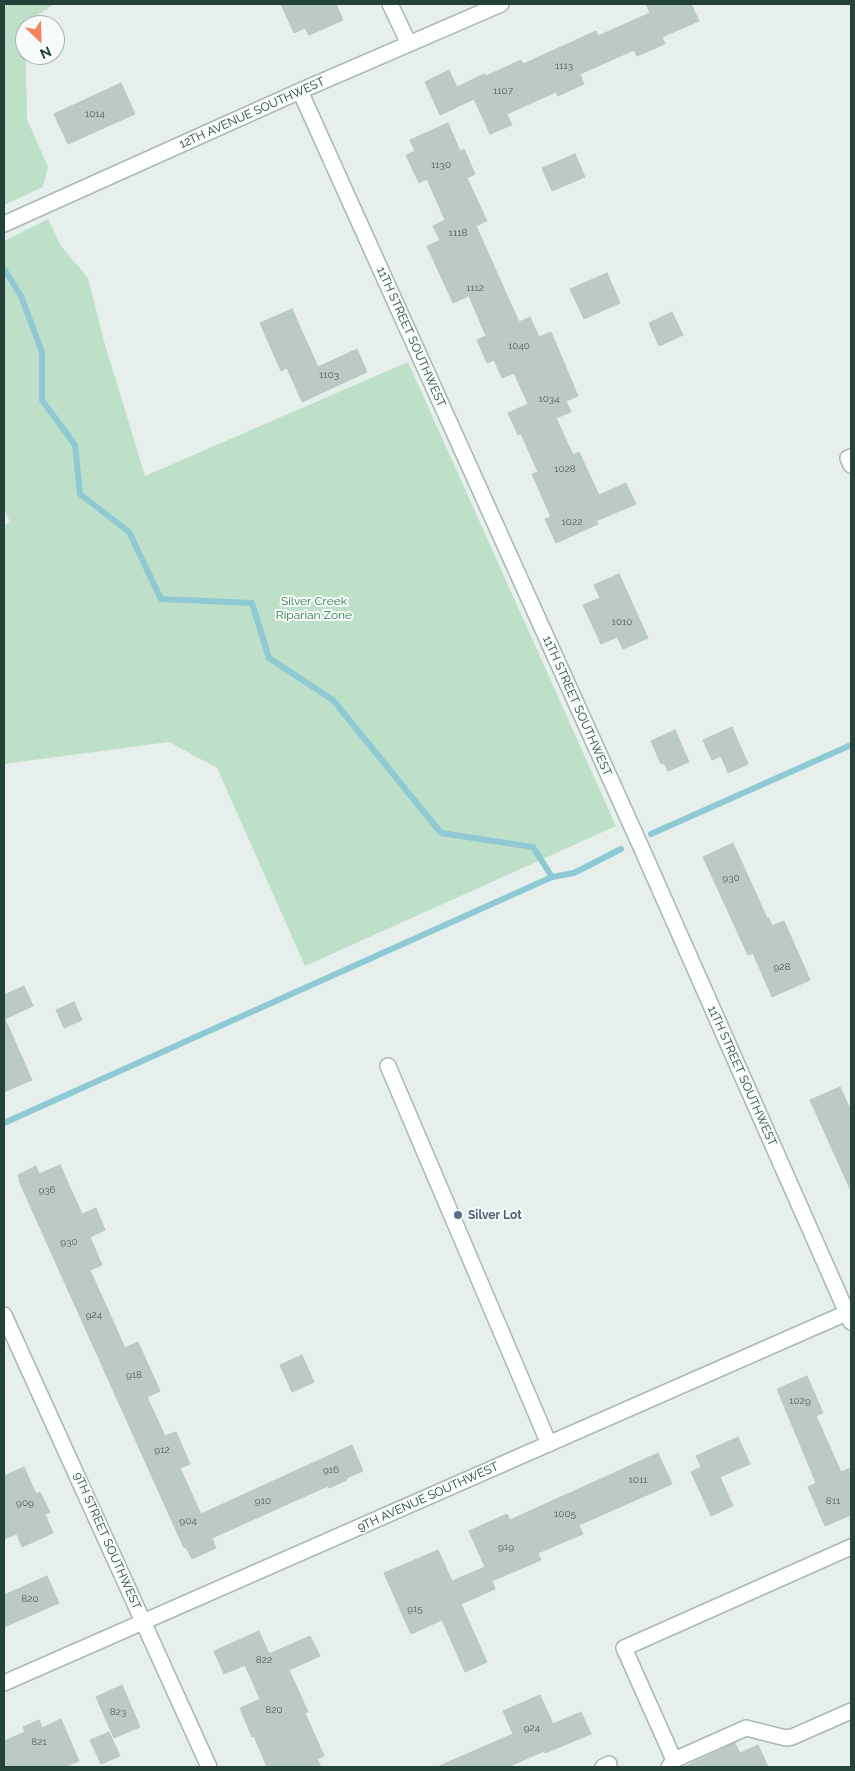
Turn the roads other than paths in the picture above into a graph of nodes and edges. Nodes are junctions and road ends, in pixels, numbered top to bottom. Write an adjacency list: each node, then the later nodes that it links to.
1 (390, 4): 3 (street)
2 (501, 4): 3 (street, 12TH AVENUE SOUTHWEST)
3 (409, 44): 4 (street, 12TH AVENUE SOUTHWEST)
4 (300, 91): 5 (street, 12TH AVENUE SOUTHWEST); 10 (street, 11TH STREET SOUTHWEST)
5 (4, 224)
6 (851, 457): 7 (street)
7 (851, 465)
8 (388, 1066): 11 (street)
9 (4, 1315): 13 (street, 9TH STREET SOUTHWEST)
10 (850, 1315): 11 (street, 9TH AVENUE SOUTHWEST)
11 (548, 1444): 13 (street, 9TH AVENUE SOUTHWEST)
12 (851, 1547): 16 (street)
13 (143, 1622): 14 (street, 9TH AVENUE SOUTHWEST); 17 (street, 9TH STREET SOUTHWEST)
14 (4, 1683)
15 (851, 1711): 16 (street)
16 (671, 1763)
17 (209, 1767)

